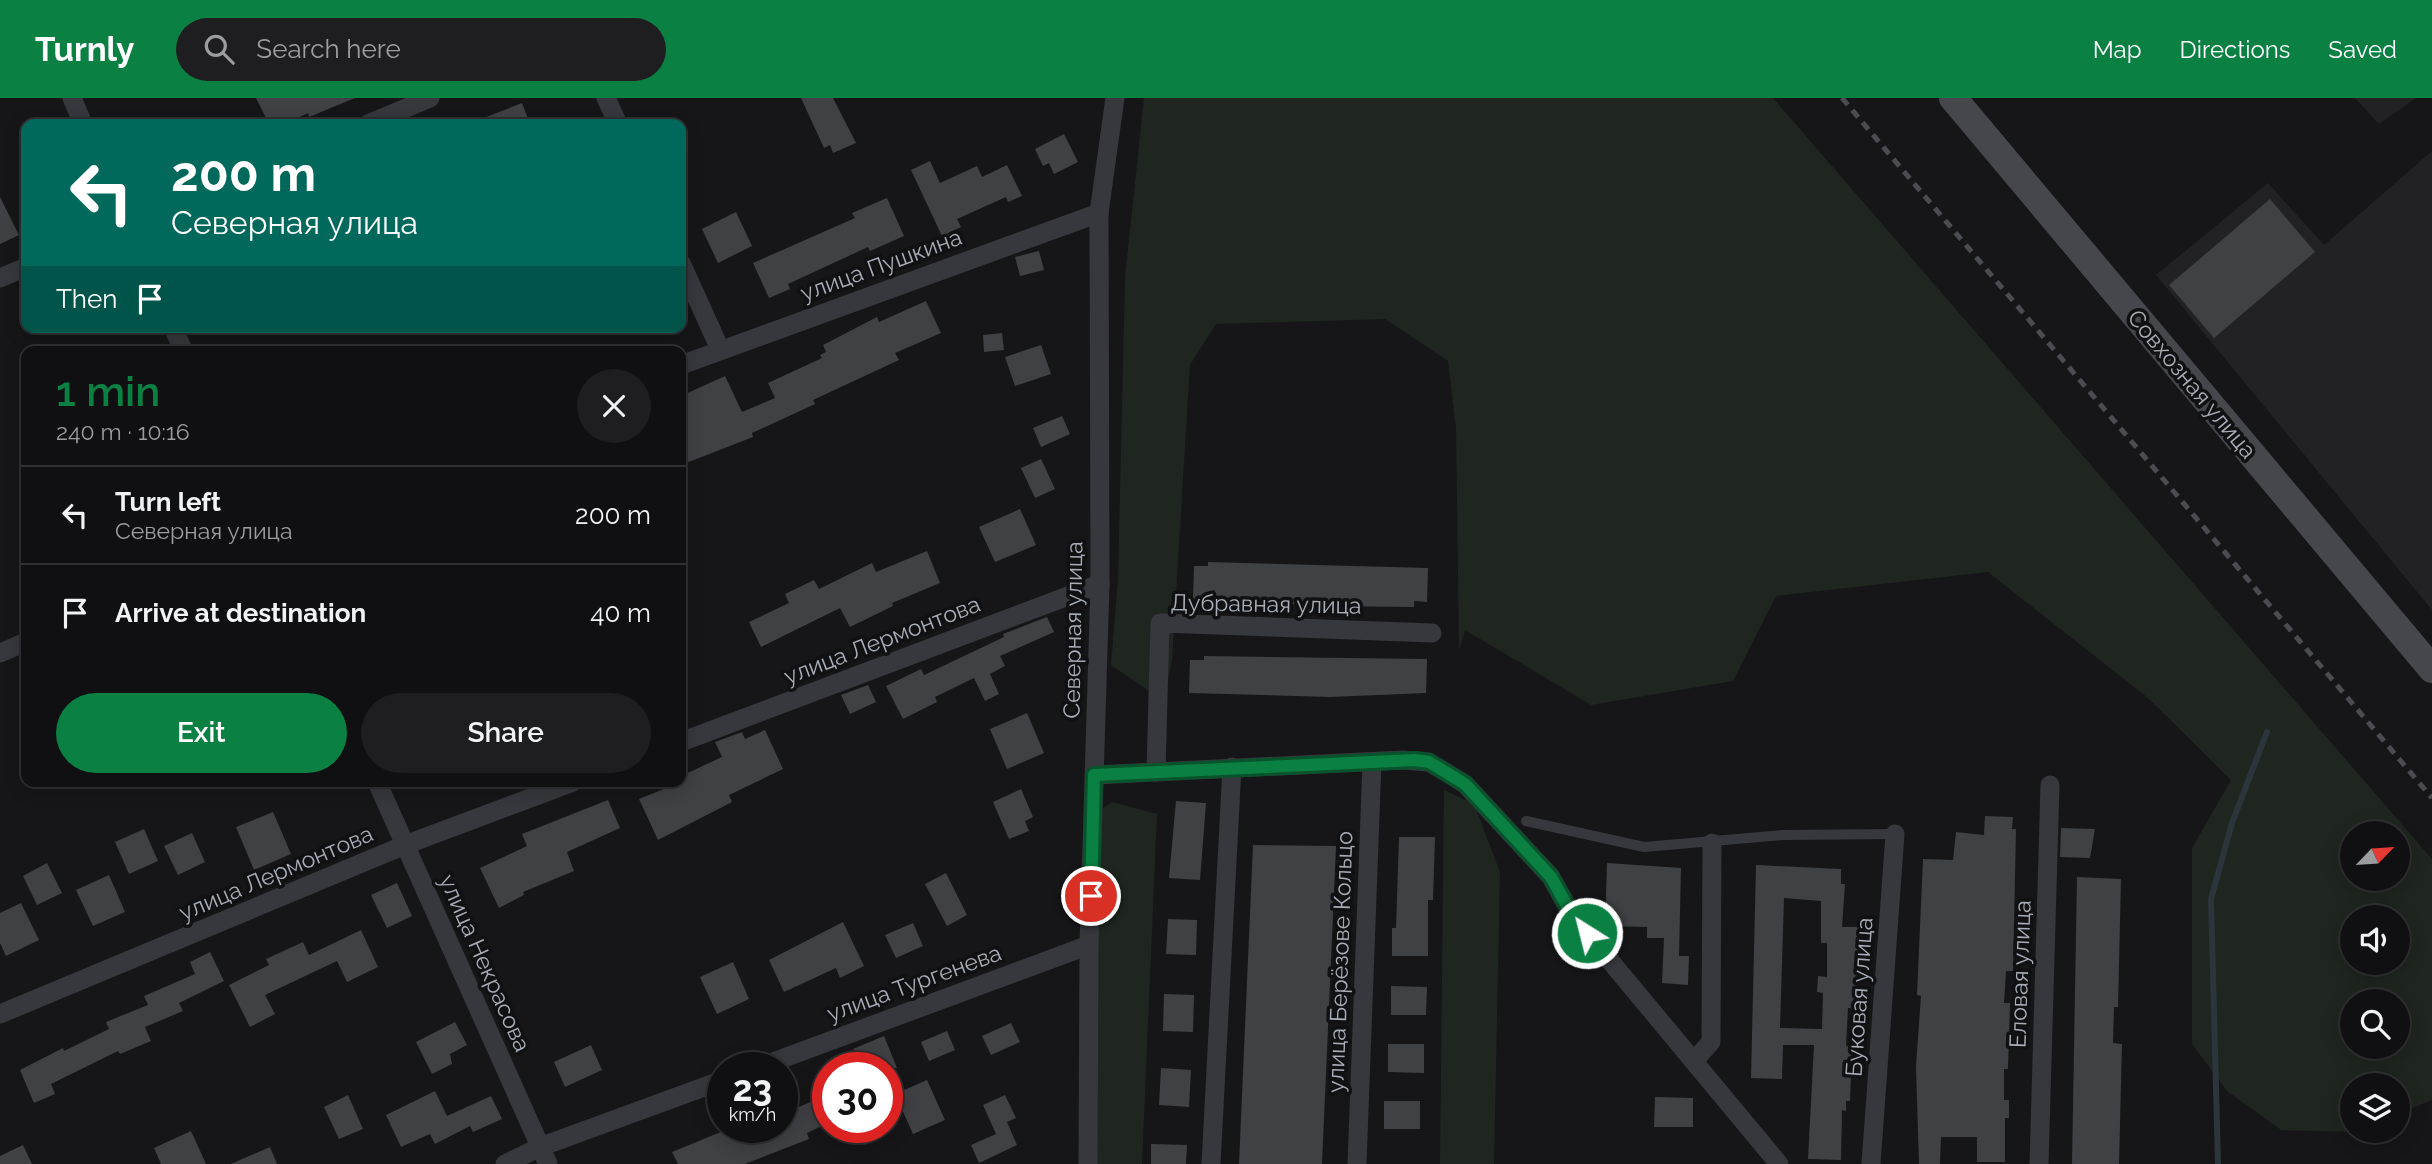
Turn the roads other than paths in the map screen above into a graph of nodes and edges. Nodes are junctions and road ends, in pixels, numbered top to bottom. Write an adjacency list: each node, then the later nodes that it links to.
1 (72, 98): 6 (street)
2 (430, 98): 7 (street)
3 (606, 98): 8 (street)
4 (1115, 98): 9 (street, Северная улица)
5 (1953, 98): 19 (street, Совхозная улица)
6 (81, 119)
7 (380, 119)
8 (616, 119)
9 (1099, 213): 13 (street, улица Пушкина); 15 (street, Северная улица)
10 (21, 269): 12 (street)
11 (686, 274): 13 (street)
12 (0, 278)
13 (720, 349): 14 (street, улица Пушкина)
14 (686, 363)
15 (1100, 583): 20 (street, улица Лермонтова); 24 (street, Северная улица)
16 (1432, 633): 23 (street, Дубравная улица)
17 (21, 644): 18 (street)
18 (0, 653)
19 (2432, 669)
20 (686, 740)
21 (1372, 762): 22 (street); 35 (street); 41 (street, улица Берёзове Кольцо)
22 (1232, 767): 23 (street); 40 (street)
23 (1156, 772): 24 (street)
24 (1094, 775): 32 (street, Северная улица)
25 (2050, 785): 44 (street, Еловая улица)
26 (379, 787): 31 (street, улица Некрасова)
27 (560, 787): 31 (street, улица Лермонтова)
28 (1526, 821): 30 (lane)
29 (1895, 834): 30 (lane); 43 (street, Буковая улица)
30 (1712, 843): 35 (street)
31 (405, 845): 33 (street, улица Лермонтова); 37 (street, улица Некрасова)
32 (1089, 945): 34 (street, улица Тургенева); 39 (street, Северная улица)
33 (0, 1014)
34 (798, 1053)
35 (1693, 1061): 42 (street)
36 (707, 1087): 37 (street)
37 (544, 1156): 38 (street)
38 (505, 1164)
39 (1088, 1164)
40 (1211, 1164)
41 (1357, 1164)
42 (1779, 1164)
43 (1871, 1164)
44 (2039, 1164)

